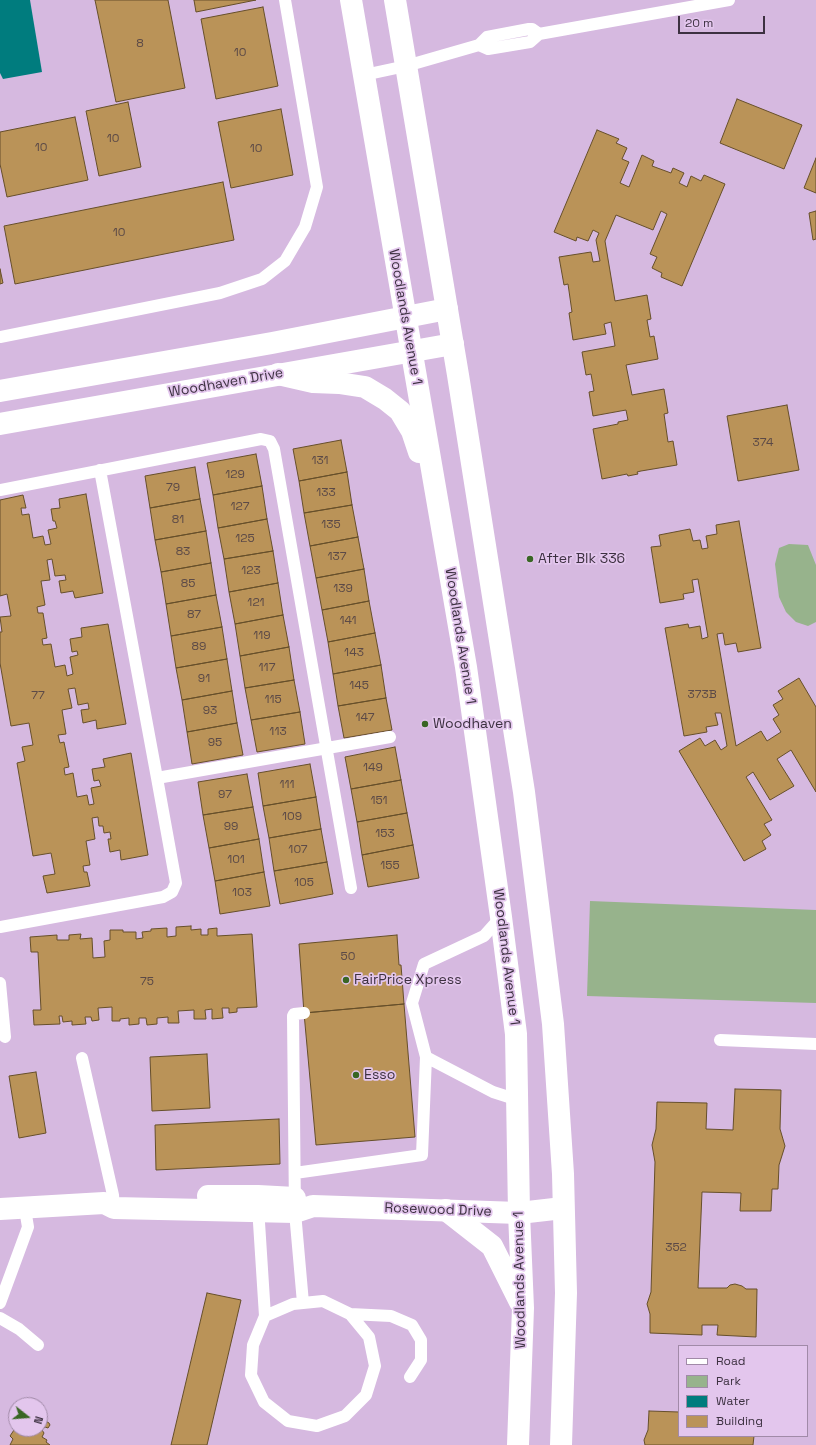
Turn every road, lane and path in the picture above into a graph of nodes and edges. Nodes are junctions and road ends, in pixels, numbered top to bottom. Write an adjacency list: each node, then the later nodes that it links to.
1 (284, 0): 9 (lane)
2 (351, 0): 6 (main road, Woodlands Avenue 1)
3 (395, 0): 5 (main road)
4 (729, 0): 5 (lane)
5 (406, 66): 6 (lane); 7 (main road)
6 (364, 75): 8 (main road, Woodlands Avenue 1)
7 (447, 309): 8 (main road); 10 (main road)
8 (405, 317): 11 (main road, Woodlands Avenue 1); 13 (main road)
9 (0, 337)
10 (453, 344): 11 (main road, Woodhaven Drive); 37 (main road)
11 (411, 350): 12 (main road, Woodhaven Drive); 15 (main road, Woodlands Avenue 1)
12 (278, 374): 14 (main road, Woodhaven Drive); 15 (main road)
13 (0, 391)
14 (0, 424)
15 (430, 462): 22 (main road, Woodlands Avenue 1)
16 (100, 470): 17 (lane); 19 (lane); 20 (lane)
17 (0, 490)
18 (390, 737): 19 (lane)
19 (325, 748): 20 (lane); 21 (lane)
20 (157, 778): 23 (lane)
21 (351, 888)
22 (502, 917): 29 (lane); 31 (main road, Woodlands Avenue 1)
23 (0, 927)
24 (0, 983): 26 (lane)
25 (304, 1013): 32 (lane)
26 (5, 1037)
27 (720, 1040): 28 (lane)
28 (816, 1044)
29 (426, 1057): 31 (lane); 32 (lane)
30 (82, 1058): 33 (lane)
31 (518, 1100): 40 (main road, Woodlands Avenue 1)
32 (294, 1173): 35 (lane)
33 (110, 1202): 34 (main road, Rosewood Drive); 36 (main road, Rosewood Drive)
34 (258, 1204): 35 (main road, Rosewood Drive); 45 (lane)
35 (301, 1205): 39 (main road, Rosewood Drive); 42 (lane)
36 (25, 1208): 38 (main road, Rosewood Drive); 41 (lane)
37 (563, 1208): 40 (main road, Rosewood Drive); 50 (main road)
38 (0, 1209)
39 (446, 1210): 40 (main road, Rosewood Drive); 43 (main road)
40 (519, 1213): 43 (main road, Woodlands Avenue 1)
41 (0, 1303)
42 (303, 1303): 44 (lane); 45 (lane)
43 (523, 1308): 49 (main road, Woodlands Avenue 1)
44 (350, 1314): 45 (lane); 48 (lane)
45 (264, 1316)
46 (0, 1318): 47 (lane)
47 (38, 1345)
48 (410, 1377)
49 (518, 1445)
50 (560, 1445)

